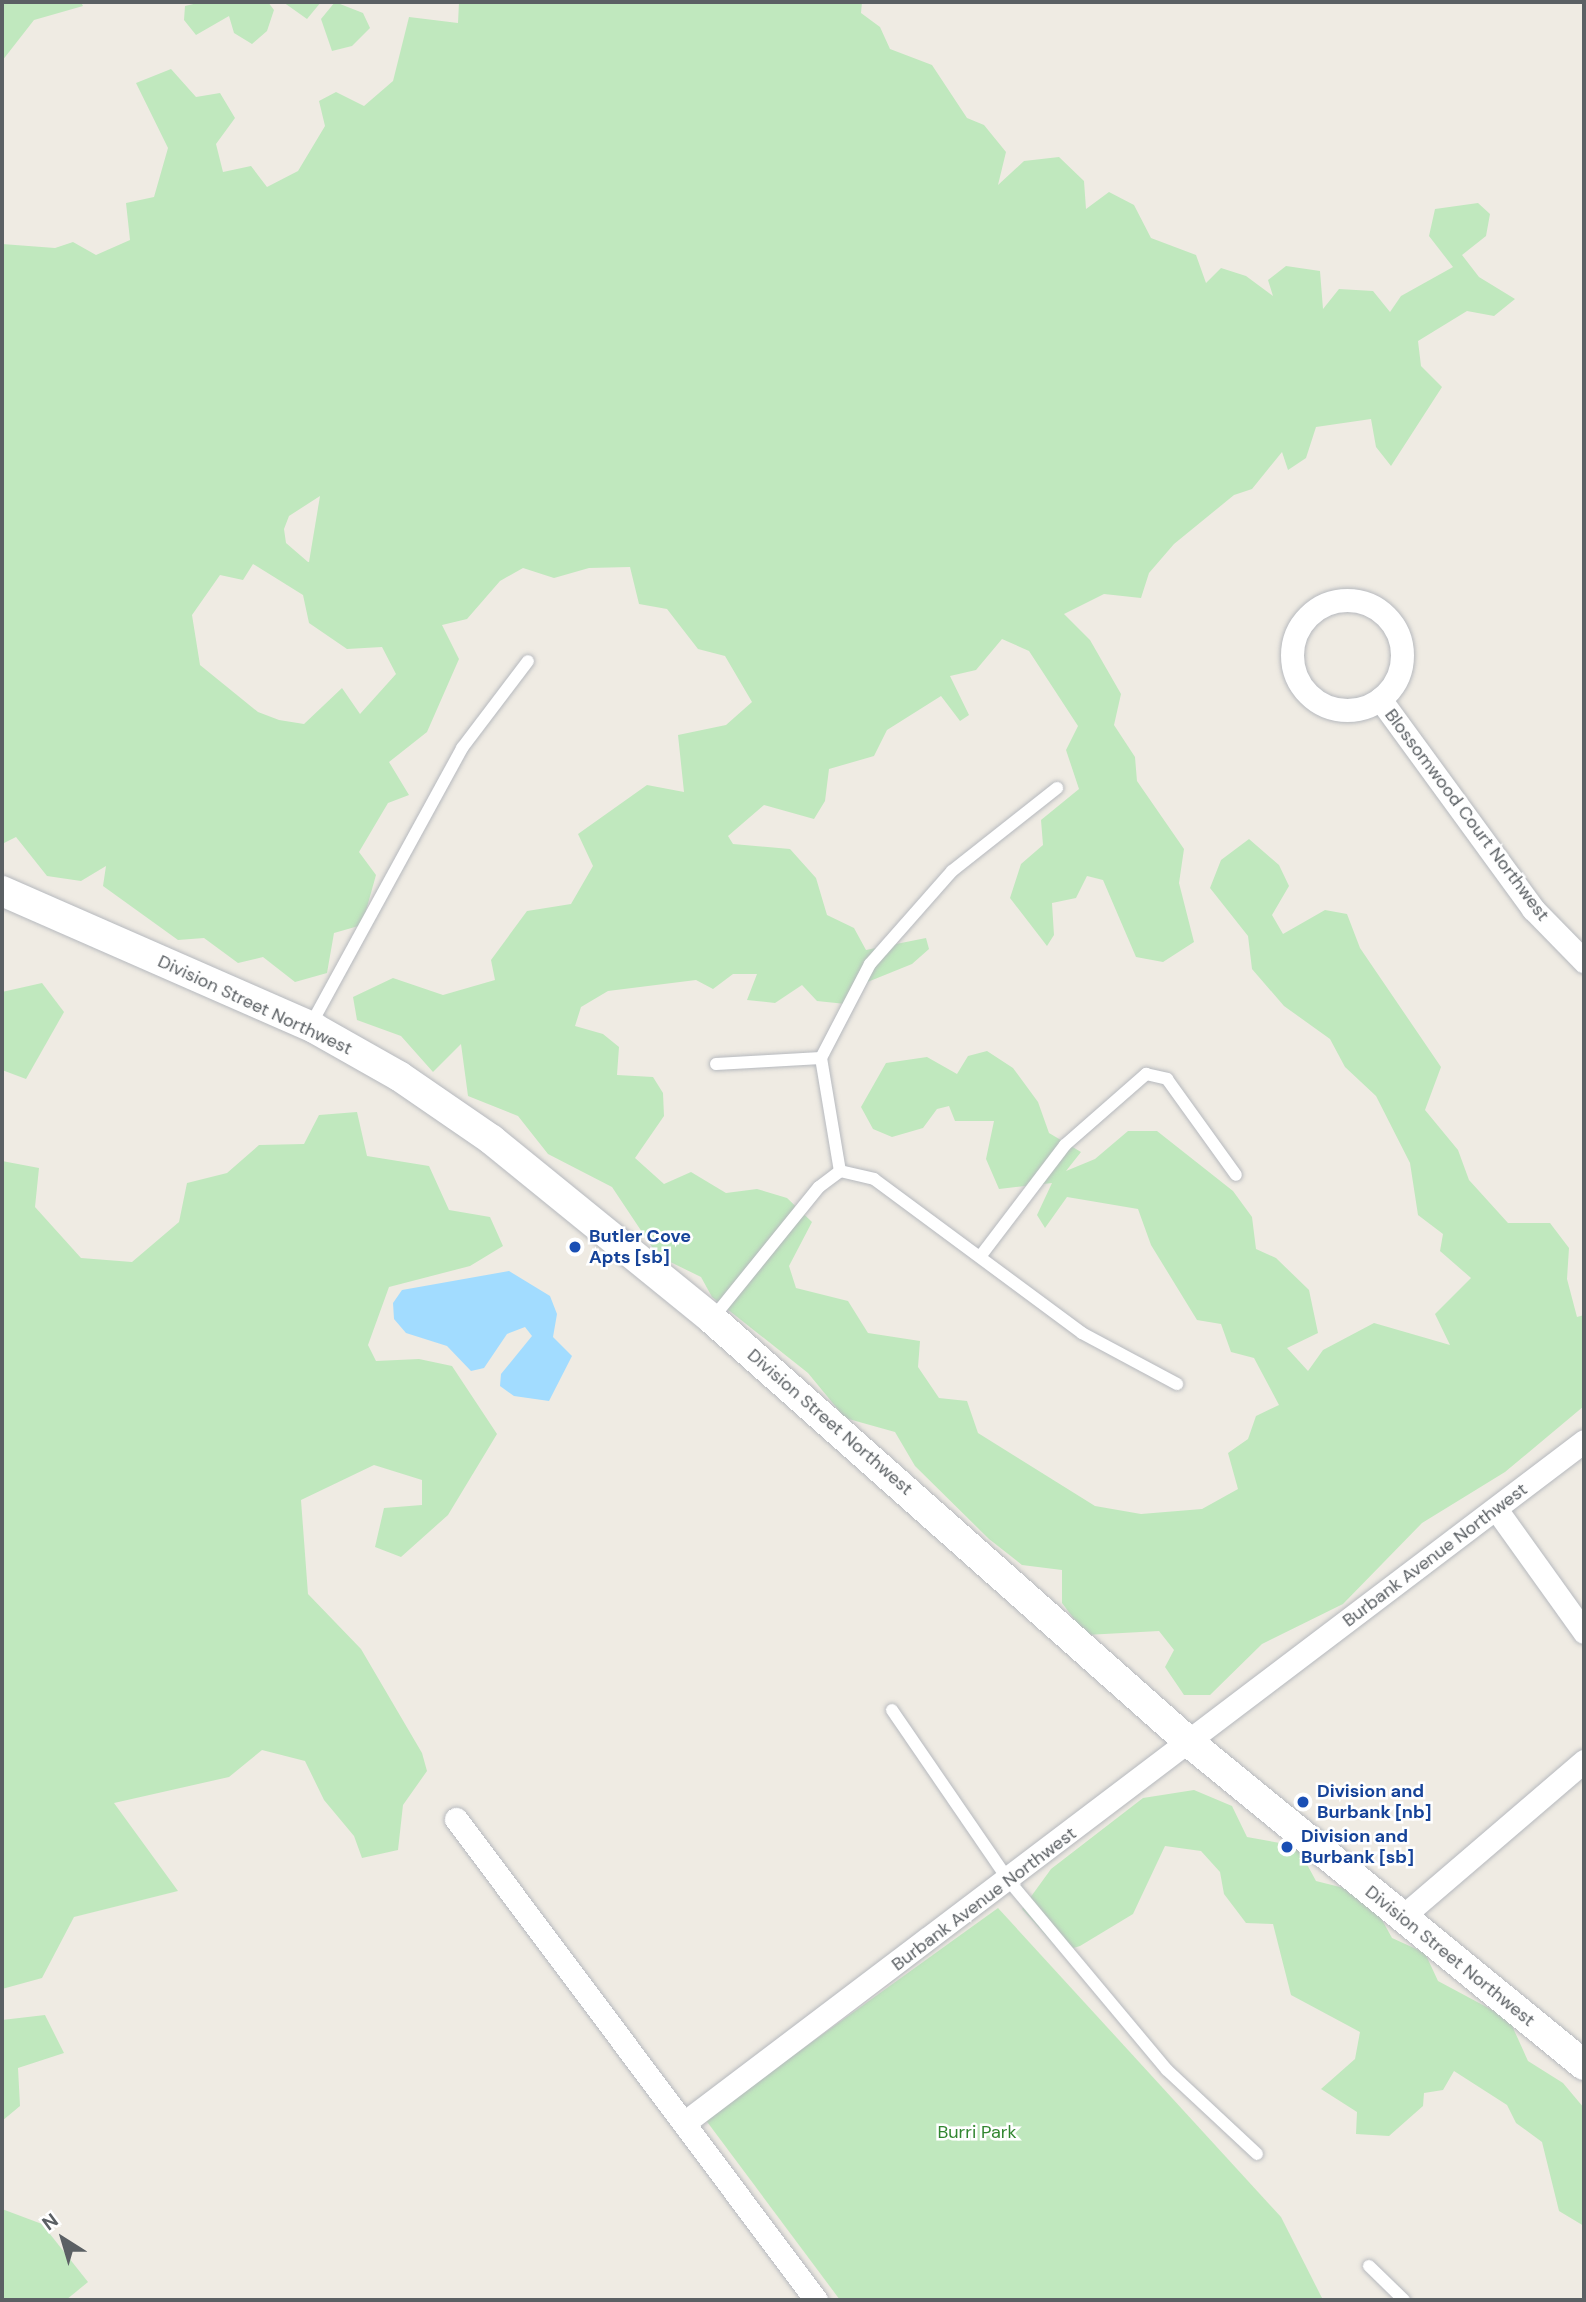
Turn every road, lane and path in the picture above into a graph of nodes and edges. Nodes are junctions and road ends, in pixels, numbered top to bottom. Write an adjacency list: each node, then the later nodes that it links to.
1 (528, 660): 6 (lane)
2 (1380, 699): 2 (street, Blossomwood Court Northwest); 5 (street, Blossomwood Court Northwest)
3 (1056, 788): 7 (lane)
4 (2, 891): 6 (street, Division Street Northwest)
5 (1584, 961)
6 (310, 1026): 12 (street, Division Street Northwest)
7 (821, 1058): 8 (lane); 9 (lane)
8 (716, 1064)
9 (840, 1171): 11 (lane); 12 (lane)
10 (1236, 1175): 11 (lane)
11 (982, 1254): 13 (lane)
12 (712, 1319): 18 (street, Division Street Northwest)
13 (1177, 1384)
14 (1584, 1441): 15 (street, Burbank Avenue Northwest)
15 (1496, 1509): 16 (street); 18 (street, Burbank Avenue Northwest)
16 (1584, 1632)
17 (892, 1710): 21 (lane)
18 (1190, 1743): 21 (street, Burbank Avenue Northwest); 22 (street, Division Street Northwest)
19 (1584, 1761): 22 (street)
20 (456, 1819): 24 (street)
21 (1009, 1881): 24 (street, Burbank Avenue Northwest); 25 (lane)
22 (1402, 1917): 23 (street, Division Street Northwest)
23 (1584, 2065)
24 (684, 2123): 27 (street)
25 (1257, 2154)
26 (1369, 2266): 28 (lane)
27 (816, 2300)
28 (1404, 2300)

